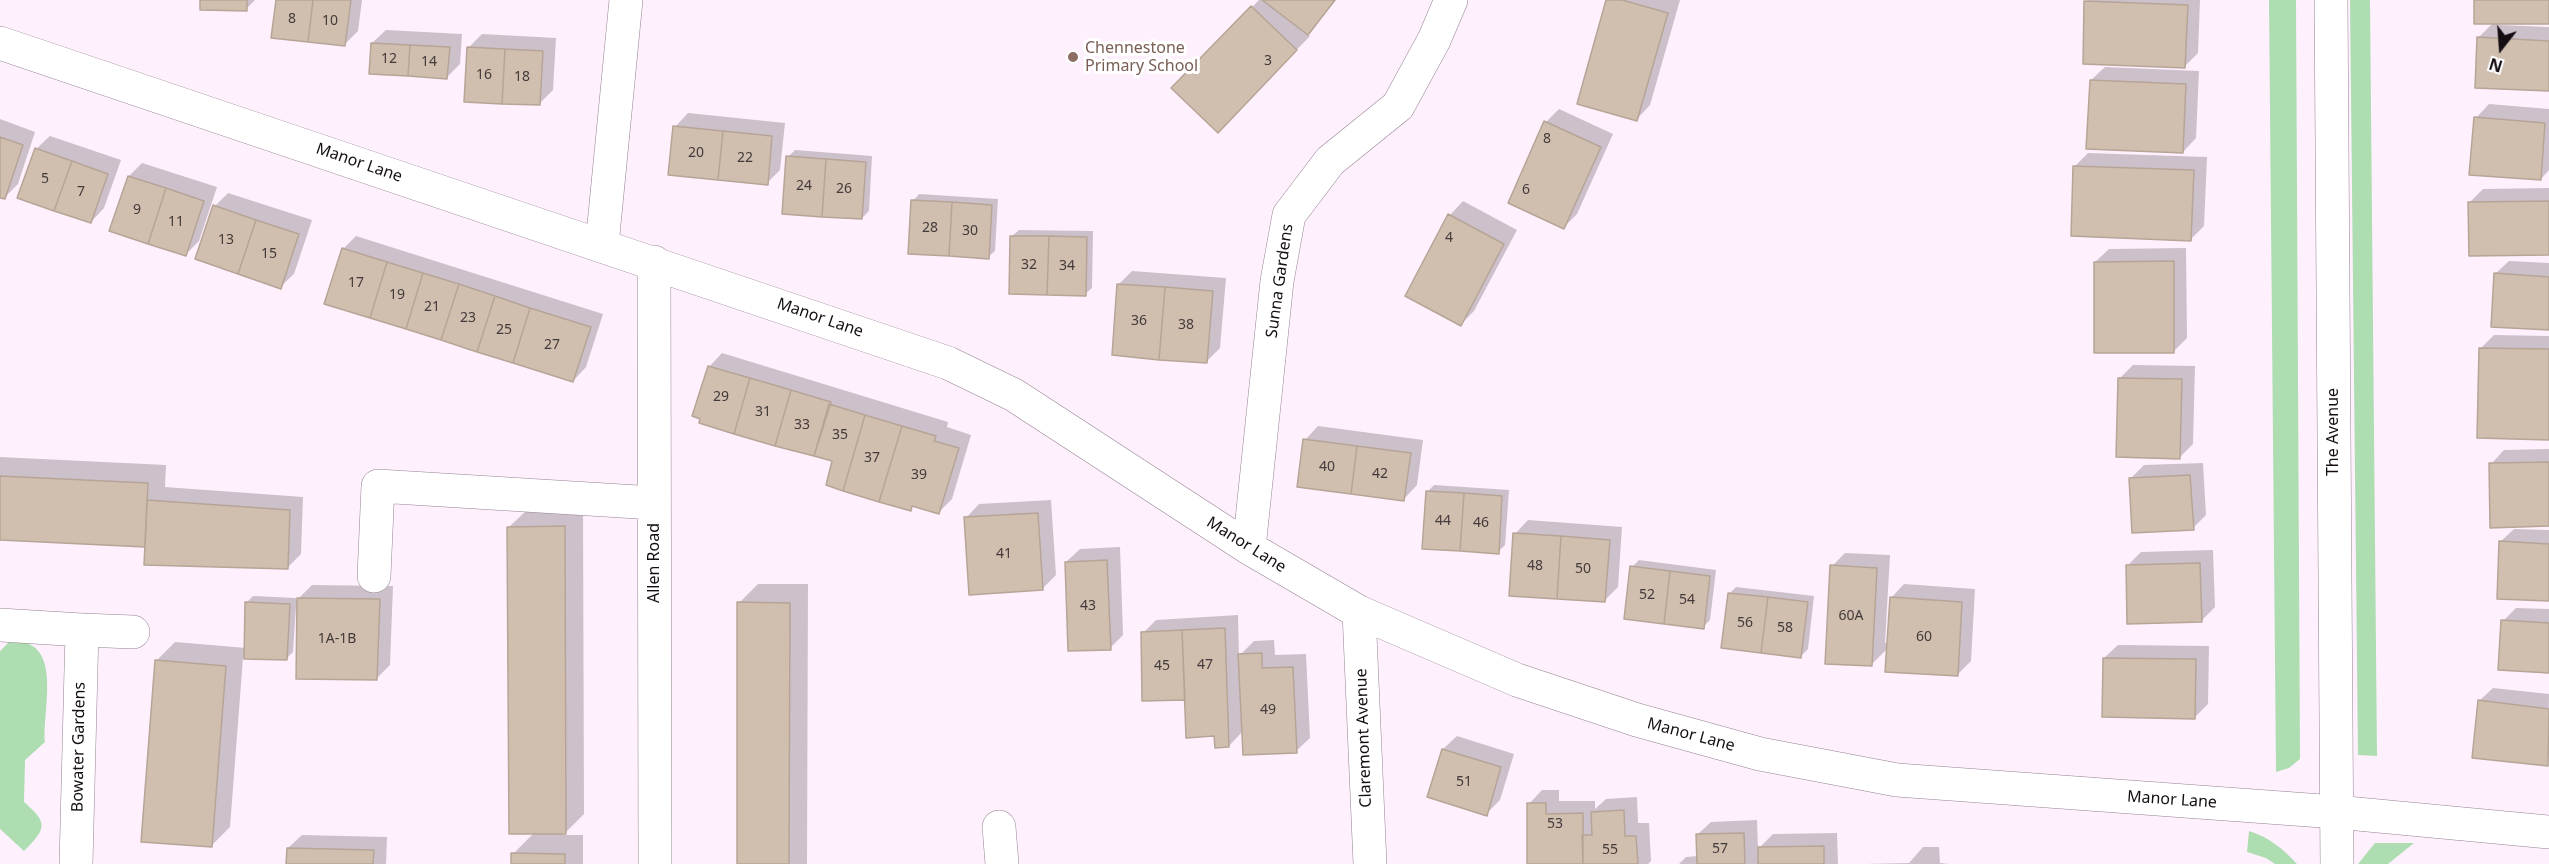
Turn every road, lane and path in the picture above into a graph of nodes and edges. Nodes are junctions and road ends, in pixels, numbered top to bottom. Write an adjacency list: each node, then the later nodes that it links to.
1 (626, 0): 5 (street)
2 (1451, 0): 8 (street, Sunna Gardens)
3 (2331, 0): 14 (street, The Avenue)
4 (0, 43): 5 (street, Manor Lane)
5 (602, 245): 6 (street, Manor Lane)
6 (654, 262): 7 (street, Allen Road); 8 (street, Manor Lane)
7 (654, 503): 9 (street); 18 (street, Allen Road)
8 (1249, 548): 10 (street, Manor Lane)
9 (374, 576)
10 (1359, 612): 14 (street, Manor Lane); 20 (street, Claremont Avenue)
11 (0, 625): 12 (street)
12 (82, 630): 13 (street); 17 (street, Bowater Gardens)
13 (132, 632)
14 (2336, 812): 16 (street, Manor Lane); 21 (street, The Avenue)
15 (999, 827): 19 (street)
16 (2549, 832)
17 (76, 864)
18 (655, 864)
19 (1002, 864)
20 (1370, 864)
21 (2337, 864)

